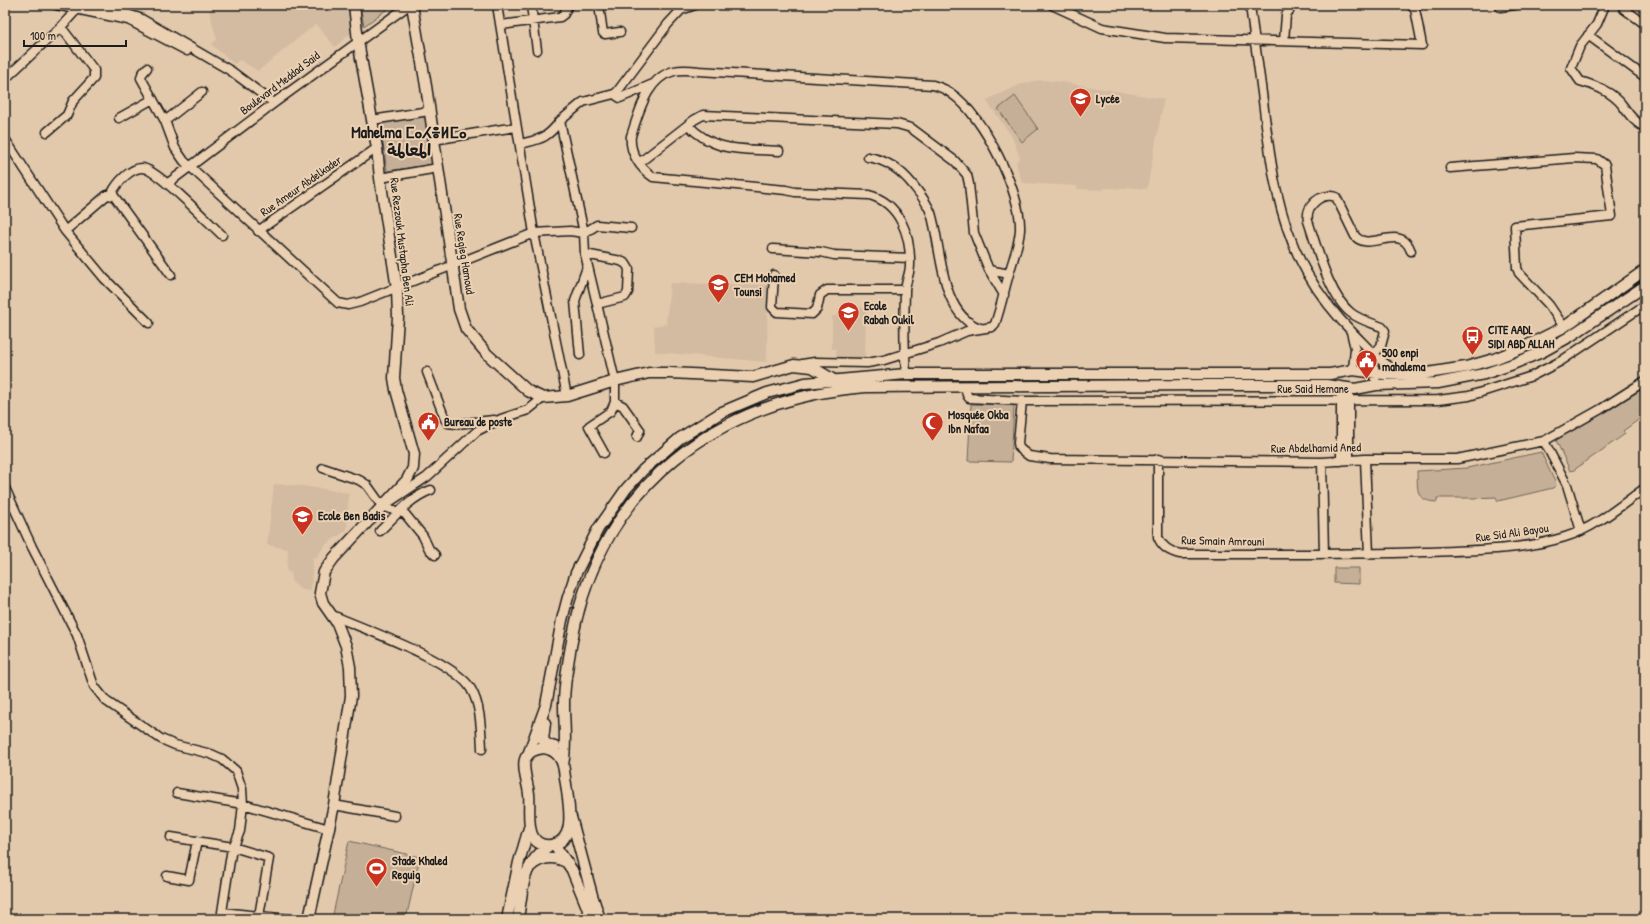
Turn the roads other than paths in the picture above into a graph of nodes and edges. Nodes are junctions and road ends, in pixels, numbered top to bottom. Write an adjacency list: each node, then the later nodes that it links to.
1 (56, 5): 18 (street)
2 (85, 5): 30 (street)
3 (354, 5): 26 (main road, Rue Rezzouk Mustapha Ben Ali)
4 (410, 5): 26 (street, Boulevard Meddad Said); 38 (main road, Rue Regieg Hamoud)
5 (498, 5): 21 (street)
6 (531, 5): 19 (street)
7 (568, 5): 19 (street)
8 (599, 5): 23 (street)
9 (695, 5): 35 (street)
10 (1052, 5): 25 (street)
11 (1250, 5): 25 (street)
12 (1293, 5): 27 (street)
13 (1410, 5): 27 (street)
14 (1515, 5): 17 (street)
15 (1605, 5): 24 (street)
16 (1622, 5): 20 (street)
17 (1500, 7)
18 (78, 8): 22 (street); 30 (street)
19 (533, 20): 21 (street); 28 (street)
20 (1645, 24)
21 (501, 25): 44 (street)
22 (61, 27): 32 (street); 46 (street)
23 (620, 32)
24 (1588, 35): 31 (street); 45 (street)
25 (1255, 40): 27 (street); 86 (street)
26 (358, 41): 37 (street, Boulevard Meddad Said); 40 (main road, Rue Rezzouk Mustapha Ben Ali)
27 (1284, 41)
28 (537, 50)
29 (147, 68): 36 (street)
30 (238, 76): 37 (street)
31 (1645, 77)
32 (5, 79)
33 (654, 84): 35 (street); 53 (street); 74 (street)
34 (202, 92): 41 (street)
35 (614, 94): 42 (street)
36 (153, 99): 39 (street); 41 (street)
37 (274, 103): 54 (street, Boulevard Meddad Said)
38 (429, 111): 40 (street); 48 (main road, Rue Regieg Hamoud)
39 (119, 118)
40 (372, 120): 50 (main road, Rue Rezzouk Mustapha Ben Ali)
41 (165, 121): 54 (street)
42 (560, 121): 49 (street); 64 (street)
43 (688, 125): 51 (street); 53 (street); 72 (street)
44 (516, 127): 48 (street); 49 (street)
45 (1645, 128)
46 (47, 132)
47 (5, 139): 61 (street)
48 (434, 140): 55 (main road, Rue Regieg Hamoud)
49 (520, 144): 63 (street)
50 (377, 148): 57 (main road, Rue Rezzouk Mustapha Ben Ali); 62 (street, Rue Ameur Abdelkader)
51 (779, 151)
52 (868, 157): 85 (street)
53 (639, 164): 69 (street)
54 (190, 166): 58 (street, Boulevard Meddad Said); 62 (street)
55 (438, 168): 57 (street); 70 (main road, Rue Regieg Hamoud)
56 (1450, 168): 84 (street)
57 (380, 178): 78 (main road, Rue Rezzouk Mustapha Ben Ali)
58 (168, 184): 59 (street); 65 (street)
59 (114, 196): 61 (street); 75 (street)
60 (631, 228): 64 (street)
61 (65, 231): 83 (street)
62 (258, 231): 78 (street)
63 (534, 233): 64 (street); 70 (street); 106 (street)
64 (584, 233): 68 (street)
65 (222, 235)
66 (773, 249): 69 (street)
67 (1411, 251): 89 (street)
68 (585, 254): 71 (street); 81 (street)
69 (910, 258): 79 (street)
70 (452, 265): 78 (street); 107 (main road, Rue Regieg Hamoud)
71 (587, 267): 81 (street); 90 (street)
72 (989, 270): 74 (street); 80 (street)
73 (1645, 270): 84 (main road)
74 (1009, 274): 80 (street)
75 (171, 275)
76 (774, 275): 79 (street)
77 (1645, 286): 87 (main road)
78 (397, 288): 123 (main road, Rue Rezzouk Mustapha Ben Ali)
79 (905, 290): 88 (street)
80 (1004, 295): 85 (street)
81 (597, 304): 100 (street)
82 (1645, 305): 110 (street, Rue Said Hemane)
83 (149, 323)
84 (1564, 327): 87 (main road); 97 (main road)
85 (980, 328): 88 (street)
86 (1350, 329): 89 (street); 92 (street)
87 (1569, 337): 103 (main road)
88 (904, 353): 91 (street); 96 (street)
89 (1374, 354): 95 (main road); 97 (street)
90 (580, 355)
91 (798, 365): 98 (main road); 100 (main road); 101 (main road)
92 (1353, 370): 94 (main road); 95 (main road)
93 (427, 372): 111 (street)
94 (1339, 373): 96 (main road); 104 (main road)
95 (1374, 373): 97 (main road); 103 (main road)
96 (906, 374): 98 (main road)
97 (1405, 375)
98 (833, 379): 101 (main road); 105 (main road)
99 (1645, 381): 113 (street, Rue Abdelhamid Aned)
100 (615, 382): 106 (main road); 109 (street)
101 (805, 382): 131 (main road)
102 (965, 386): 104 (main road); 105 (main road); 108 (street, Rue Said Hemane)
103 (1371, 386): 104 (main road)
104 (1342, 387): 110 (street)
105 (847, 388): 132 (main road)
106 (567, 396): 107 (main road)
107 (543, 398): 111 (street)
108 (1022, 401): 110 (street, Rue Said Hemane); 115 (street, Rue Abdelhamid Aned)
109 (615, 402): 112 (street); 114 (street)
110 (1345, 402): 117 (street)
111 (501, 419): 123 (street)
112 (636, 437)
113 (1544, 441): 116 (street, Rue Abdelhamid Aned); 126 (street)
114 (604, 453)
115 (1158, 459): 118 (street, Rue Abdelhamid Aned); 127 (street, Rue Smain Amrouni)
116 (1365, 459): 117 (street, Rue Abdelhamid Aned); 128 (street)
117 (1345, 461): 118 (street, Rue Abdelhamid Aned)
118 (1322, 462): 127 (street)
119 (323, 468): 123 (street)
120 (5, 488): 137 (street)
121 (1645, 488): 126 (street, Rue Sid Ali Bayou)
122 (431, 490): 124 (street)
123 (382, 506): 124 (street); 130 (main road, Rue Rezzouk Mustapha Ben Ali)
124 (399, 512): 125 (street); 129 (street)
125 (380, 530)
126 (1581, 531): 128 (street, Rue Sid Ali Bayou)
127 (1324, 554): 128 (street, Rue Smain Amrouni)
128 (1369, 554)
129 (434, 555)
130 (332, 615): 133 (street); 138 (main road, Rue Rezzouk Mustapha Ben Ali)
131 (546, 705): 132 (main road); 134 (main road)
132 (566, 738): 135 (main road)
133 (482, 749)
134 (528, 755): 135 (main road); 142 (main road)
135 (563, 765): 139 (main road)
136 (177, 793): 137 (street)
137 (243, 804): 141 (street); 146 (street)
138 (334, 805): 140 (street); 141 (main road, Rue Rezzouk Mustapha Ben Ali)
139 (570, 814): 145 (main road); 150 (main road)
140 (395, 816)
141 (329, 828): 153 (main road, Rue Rezzouk Mustapha Ben Ali)
142 (529, 828): 145 (main road); 154 (main road)
143 (170, 837): 144 (street)
144 (196, 841): 146 (street); 149 (street)
145 (552, 845): 147 (main road); 148 (main road)
146 (233, 847): 151 (street); 151 (street)
147 (568, 863): 148 (main road); 150 (main road)
148 (526, 873): 155 (main road)
149 (167, 876)
150 (590, 904): 156 (main road); 157 (main road)
151 (259, 916): 152 (street)
152 (290, 919)
153 (309, 919)
154 (507, 919)
155 (518, 919)
156 (592, 919)
157 (600, 919)

